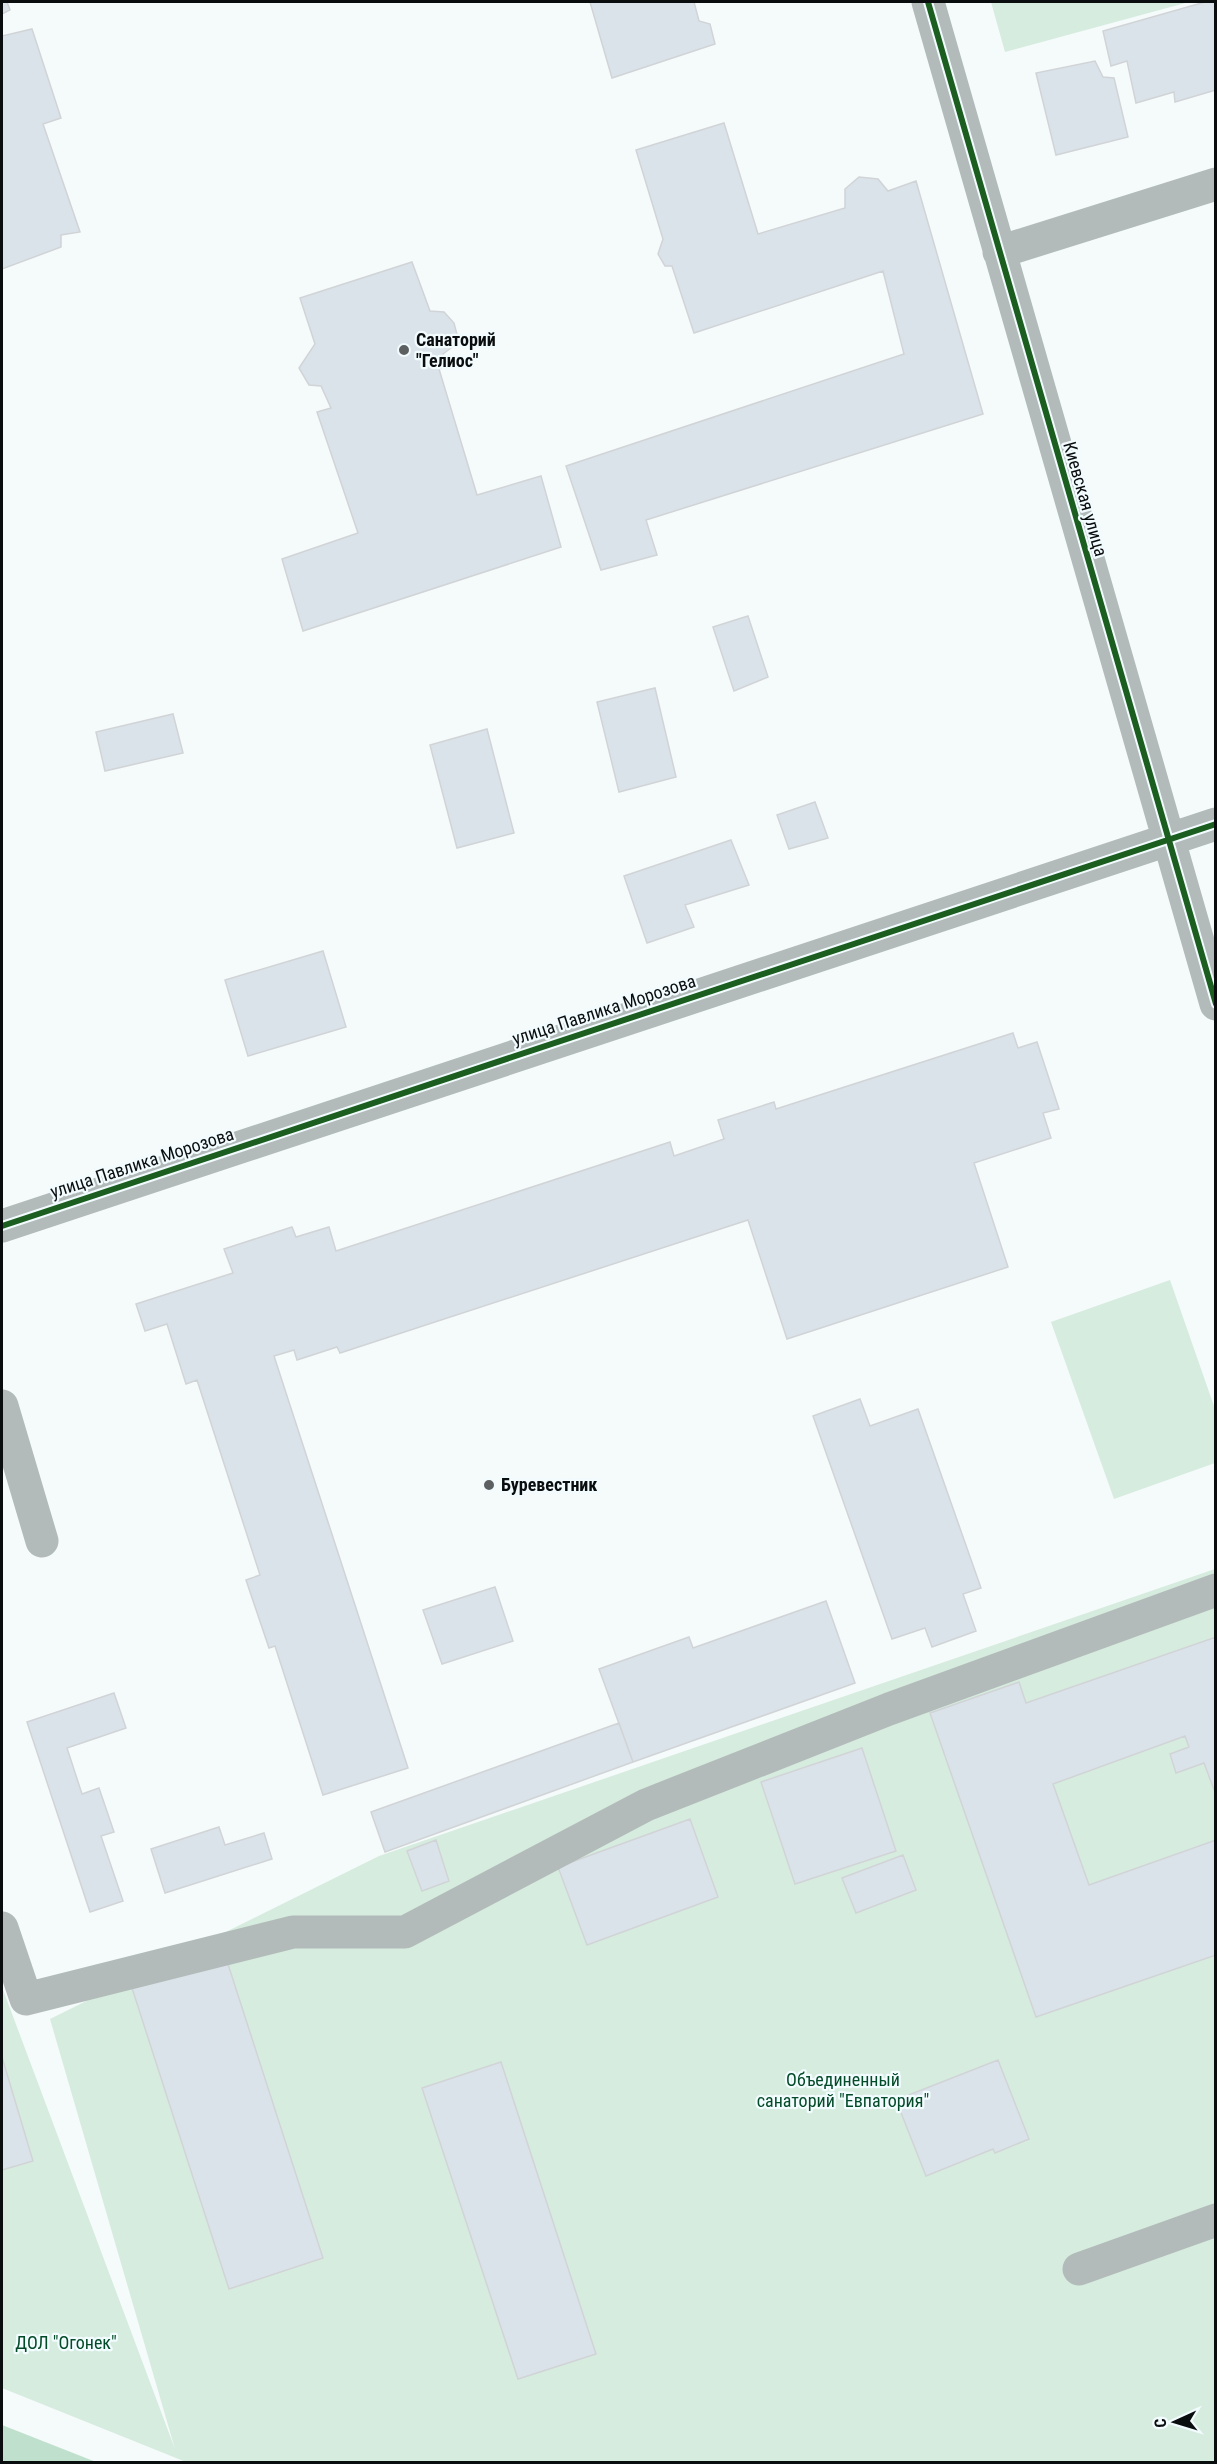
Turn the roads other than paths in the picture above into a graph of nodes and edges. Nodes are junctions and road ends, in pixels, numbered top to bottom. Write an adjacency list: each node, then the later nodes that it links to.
1 (928, 2): 3 (street, Киевская улица)
2 (1215, 184): 3 (street)
3 (999, 252): 5 (street, Киевская улица)
4 (1215, 824): 5 (street, улица Павлика Морозова)
5 (1167, 840): 6 (street, Киевская улица); 7 (street, улица Павлика Морозова)
6 (1215, 1004)
7 (2, 1226)
8 (2, 1406): 9 (street)
9 (42, 1541)
10 (1215, 1590): 11 (street)
11 (2, 1929)
12 (1215, 2220): 13 (street)
13 (1079, 2269)

